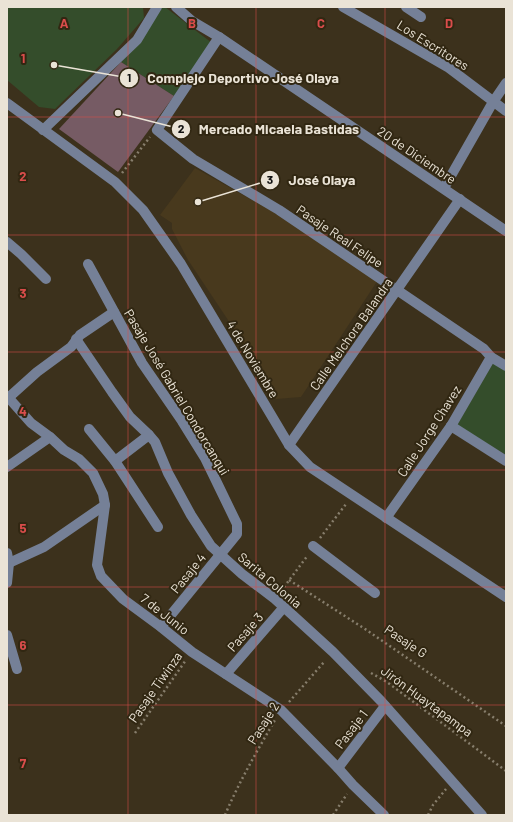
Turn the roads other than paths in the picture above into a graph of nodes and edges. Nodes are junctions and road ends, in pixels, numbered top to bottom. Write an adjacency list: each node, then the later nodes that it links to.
1 (157, 7): 11 (street)
2 (176, 7): 6 (street, 20 de Diciembre)
3 (343, 7): 8 (street, Los Escritores)
4 (406, 7): 5 (street)
5 (421, 17)
6 (219, 37): 12 (street, 20 de Diciembre); 18 (street, Pasaje Real Felipe)
7 (506, 83): 8 (street)
8 (493, 102): 10 (street, Los Escritores); 12 (street)
9 (7, 103): 11 (street, 4 de Noviembre)
10 (506, 111)
11 (43, 130): 28 (street, 4 de Noviembre)
12 (444, 188): 13 (street, 20 de Diciembre)
13 (460, 199): 14 (street, 20 de Diciembre); 18 (street, Calle Melchora Balandra)
14 (506, 231)
15 (7, 242): 17 (street)
16 (88, 264): 19 (street, Pasaje José Gabriel Condorcanqui)
17 (46, 279)
18 (398, 290): 21 (street, Pasaje Real Felipe); 28 (street, Calle Melchora Balandra)
19 (114, 312): 20 (street); 36 (street, Pasaje José Gabriel Condorcanqui)
20 (76, 339): 23 (street); 26 (street, Sarita Colonia)
21 (491, 357): 22 (street, Pasaje Real Felipe); 24 (street, Calle Jorge Chavez)
22 (506, 366)
23 (8, 398): 27 (street, 7 de Junio)
24 (451, 426): 30 (street); 33 (street, Calle Jorge Chavez)
25 (89, 429): 29 (street)
26 (149, 435): 29 (street); 36 (street, Sarita Colonia)
27 (50, 437): 31 (street); 32 (street, 7 de Junio)
28 (289, 445): 33 (street, 4 de Noviembre)
29 (115, 461): 34 (street)
30 (506, 461)
31 (7, 467)
32 (105, 505): 37 (street); 42 (street, 7 de Junio)
33 (386, 518): 40 (street, 4 de Noviembre)
34 (158, 527)
35 (313, 546): 39 (street)
36 (219, 554): 41 (street, Sarita Colonia); 42 (street, Pasaje 4)
37 (8, 558): 38 (street)
38 (7, 578)
39 (375, 592)
40 (506, 597)
41 (284, 607): 45 (street, Pasaje 3); 46 (street, Sarita Colonia)
42 (161, 627): 45 (street, 7 de Junio)
43 (7, 636): 44 (street)
44 (17, 668)
45 (226, 674): 47 (street, 7 de Junio)
46 (385, 706): 47 (street, Pasaje 1); 49 (street, Sarita Colonia)
47 (338, 768): 48 (street, 7 de Junio)
48 (384, 815)
49 (482, 815)

